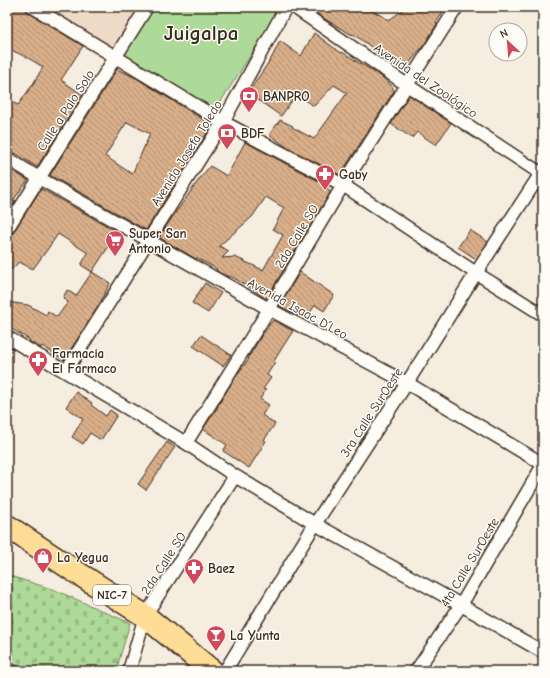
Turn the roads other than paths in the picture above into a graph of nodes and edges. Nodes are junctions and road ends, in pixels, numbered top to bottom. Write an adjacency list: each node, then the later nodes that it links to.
1 (33, 7): 6 (street)
2 (147, 7): 6 (street, Calle a Palo Solo)
3 (286, 7): 8 (street, Avenida Josefa Toledo)
4 (294, 7): 7 (street, Avenida del Zoológico)
5 (458, 7): 7 (street, 2da Calle SO)
6 (116, 56): 8 (street); 11 (street, Calle a Palo Solo)
7 (407, 85): 10 (street, Avenida del Zoológico); 12 (street, 2da Calle SO)
8 (223, 122): 12 (street); 14 (street, Avenida Josefa Toledo)
9 (7, 158): 11 (street, Avenida Isaac D´Leo)
10 (542, 173): 15 (street, 3ra Calle SurOeste)
11 (39, 178): 13 (street, Calle a Palo Solo); 14 (street, Avenida Isaac D´Leo)
12 (343, 185): 15 (street); 16 (street, 2da Calle SO)
13 (7, 229)
14 (148, 241): 16 (street, Avenida Isaac D´Leo); 19 (street, Avenida Josefa Toledo)
15 (476, 273): 17 (street); 20 (street, 3ra Calle SurOeste)
16 (269, 309): 20 (street, Avenida Isaac D´Leo); 21 (street, 2da Calle SO)
17 (543, 315)
18 (7, 337): 19 (street)
19 (66, 371): 21 (street)
20 (407, 382): 22 (street, Avenida Isaac D´Leo); 24 (street, 3ra Calle SurOeste)
21 (186, 443): 23 (street)
22 (543, 465): 26 (street, 4ta Calle SurOeste)
23 (235, 476): 24 (street); 27 (street, 2da Calle SO)
24 (314, 524): 26 (street); 33 (street, 3ra Calle SurOeste)
25 (7, 526): 27 (highway, NIC-7)
26 (461, 605): 28 (street); 34 (street, 4ta Calle SurOeste)
27 (145, 616): 31 (street, 2da Calle SO); 32 (highway, NIC-7)
28 (543, 652)
29 (7, 666): 30 (lane)
30 (19, 671)
31 (129, 671)
32 (212, 671)
33 (225, 671)
34 (416, 671)

